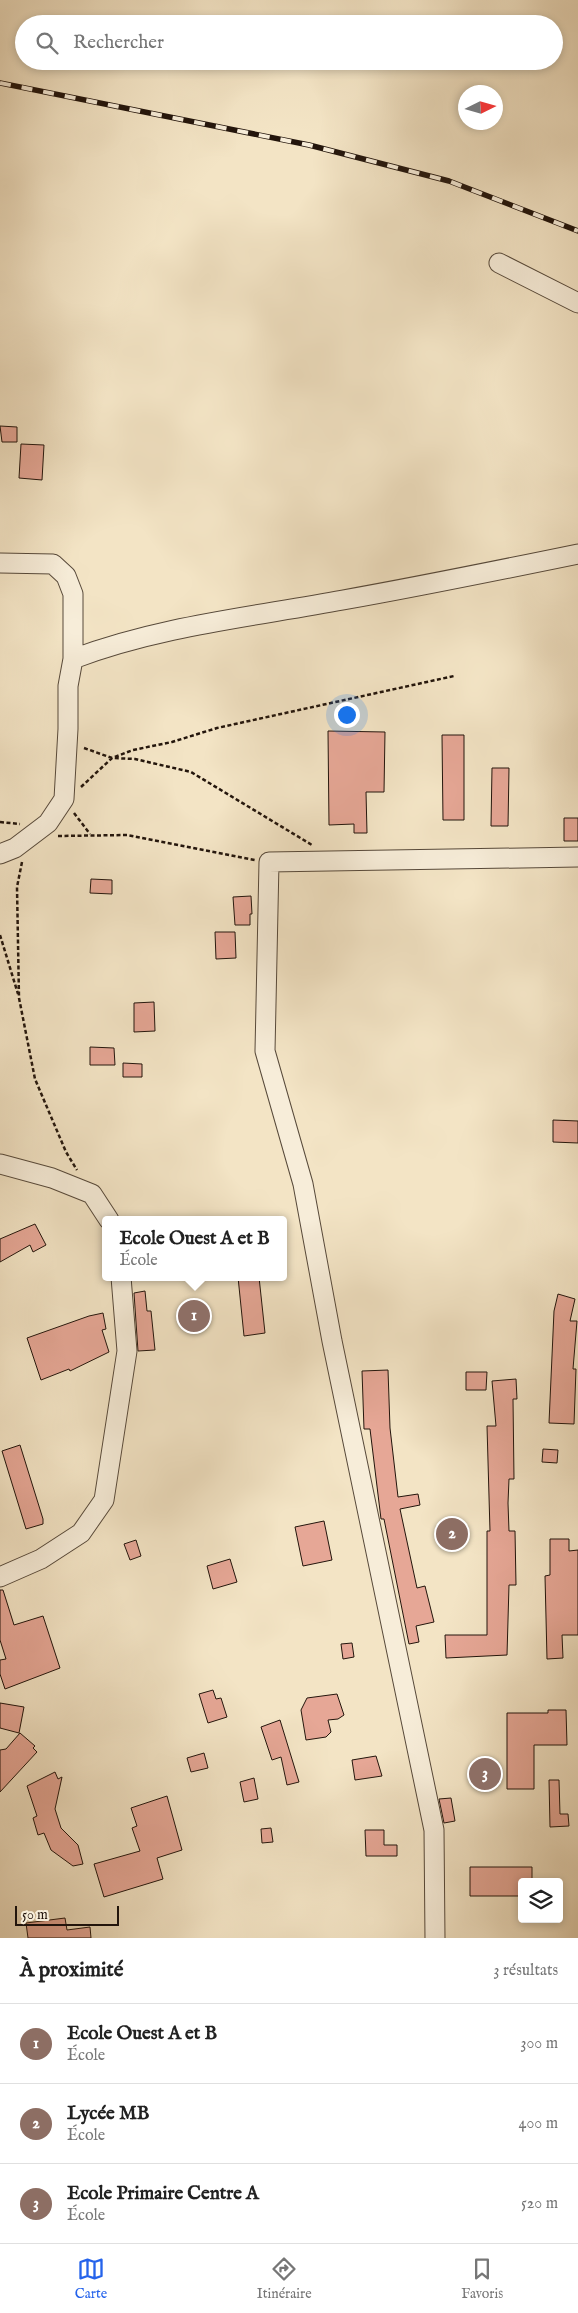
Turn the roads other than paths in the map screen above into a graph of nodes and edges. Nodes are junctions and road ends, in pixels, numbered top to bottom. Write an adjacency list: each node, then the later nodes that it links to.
1 (500, 263): 2 (street)
2 (578, 303)
3 (578, 554): 5 (street)
4 (0, 563): 5 (street)
5 (73, 659): 6 (street)
6 (0, 854)
7 (578, 857): 12 (street)
8 (0, 1164): 9 (street)
9 (107, 1216)
10 (121, 1281): 11 (street)
11 (0, 1576)
12 (435, 1938)

